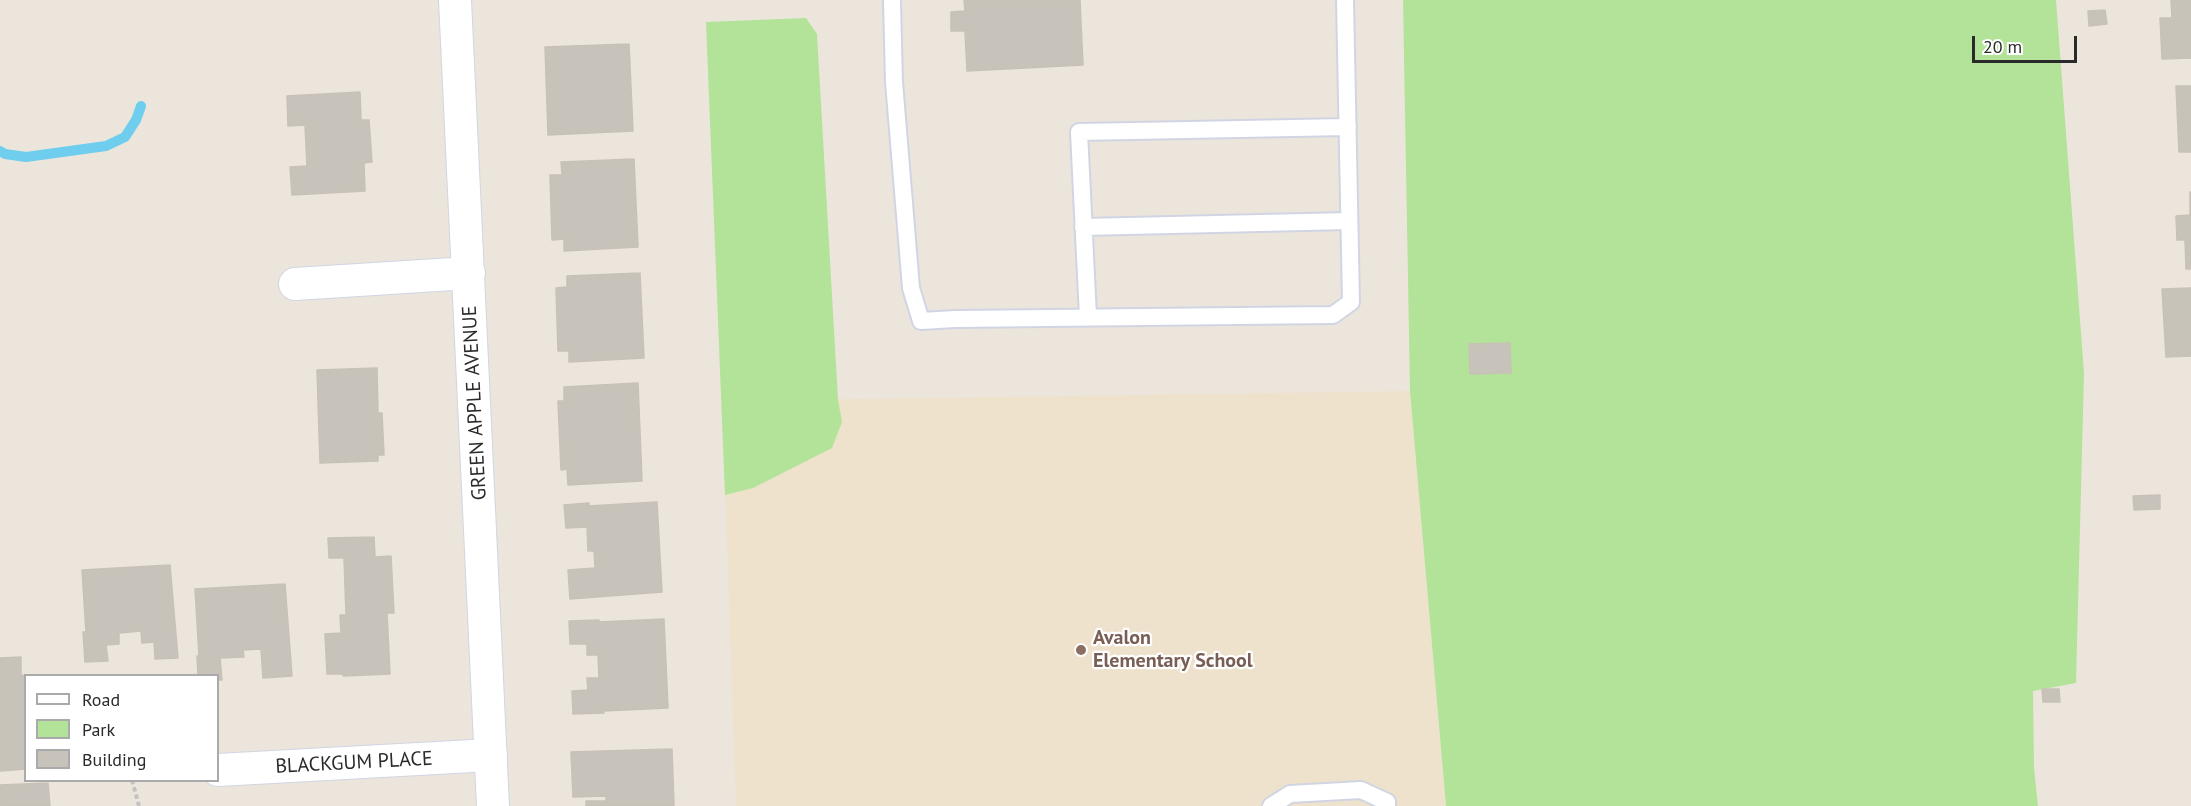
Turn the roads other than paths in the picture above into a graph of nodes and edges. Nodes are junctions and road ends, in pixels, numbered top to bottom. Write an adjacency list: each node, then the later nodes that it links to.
1 (455, 0): 7 (street, GREEN APPLE AVENUE)
2 (892, 0): 9 (lane)
3 (1345, 0): 4 (lane)
4 (1348, 127): 5 (lane); 6 (lane)
5 (1349, 221): 6 (lane); 9 (lane)
6 (1083, 227): 9 (lane)
7 (469, 273): 8 (street); 10 (street, GREEN APPLE AVENUE)
8 (295, 284)
9 (1088, 317)
10 (491, 755): 11 (street, BLACKGUM PLACE); 12 (street, GREEN APPLE AVENUE)
11 (219, 770)
12 (493, 806)
13 (1271, 806): 14 (lane)
14 (1387, 806)

